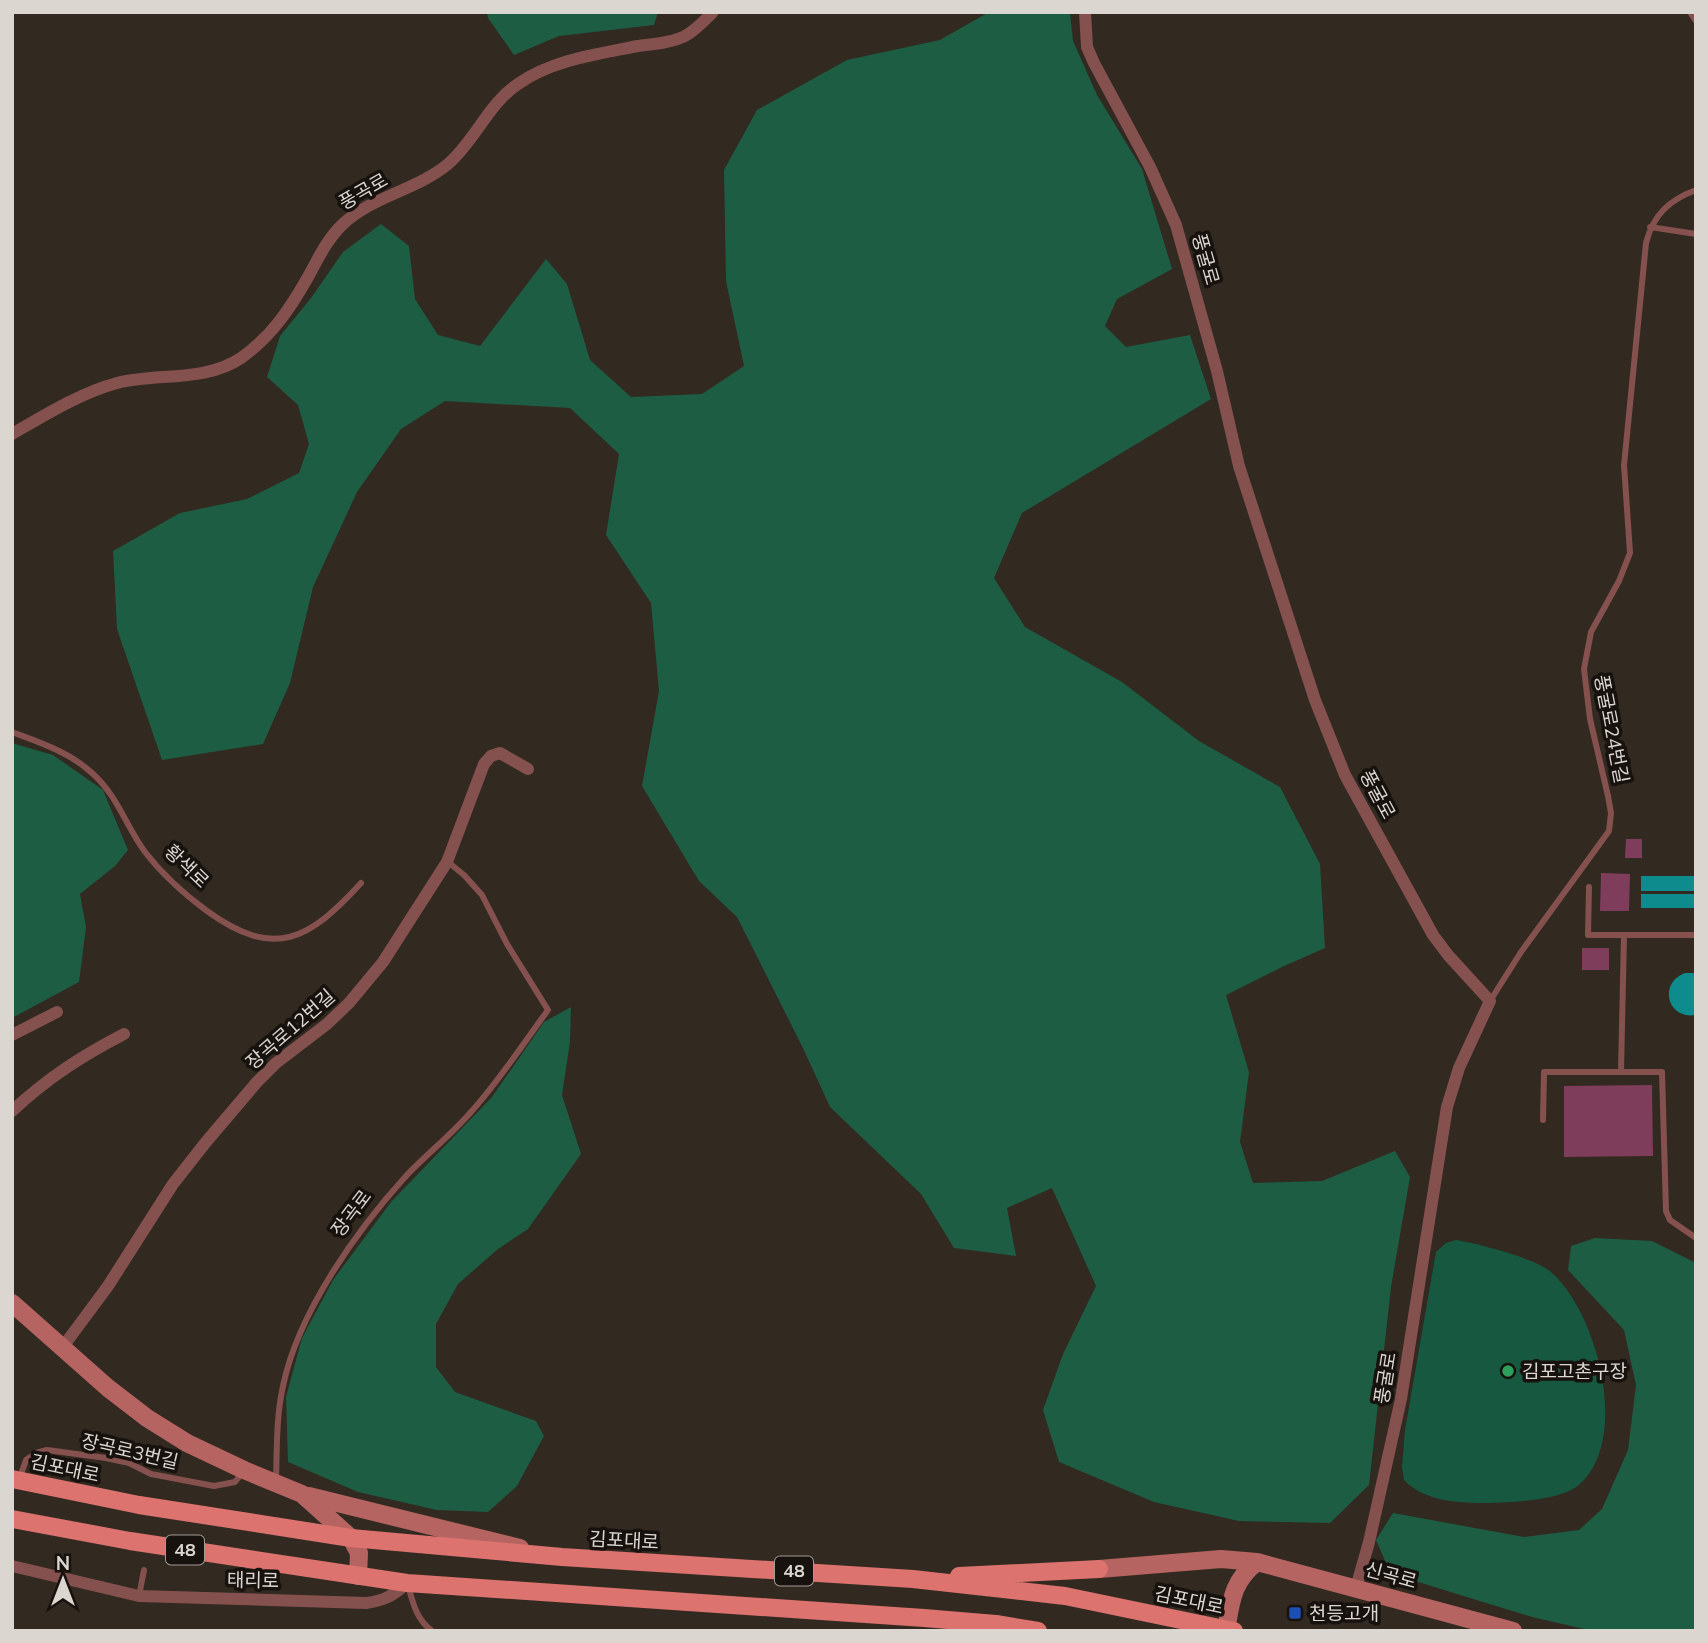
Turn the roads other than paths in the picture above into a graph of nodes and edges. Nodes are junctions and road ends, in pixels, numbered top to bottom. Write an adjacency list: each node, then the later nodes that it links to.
1 (713, 12): 8 (street, 풍곡로)
2 (1085, 12): 16 (street, 풍굴로)
3 (1690, 12): 4 (lane)
4 (1696, 21)
5 (1696, 190): 6 (lane)
6 (1650, 227): 7 (lane); 16 (lane, 풍굴로24번길)
7 (1696, 234)
8 (12, 434)
9 (12, 732): 12 (lane, 황색로)
10 (528, 769): 11 (street, 장곡로12번길)
11 (447, 862): 25 (street, 장곡로12번길); 29 (lane, 장곡로)
12 (361, 883)
13 (1589, 887): 15 (lane)
14 (1696, 935): 15 (lane)
15 (1624, 936): 20 (lane)
16 (1490, 1001): 42 (street, 풍굴로)
17 (57, 1012): 19 (street)
18 (124, 1034): 21 (street)
19 (12, 1035)
20 (1620, 1071): 22 (lane); 23 (lane)
21 (12, 1111)
22 (1543, 1121)
23 (1696, 1238)
24 (12, 1303): 25 (street)
25 (62, 1348): 26 (street)
26 (244, 1471): 27 (lane, 장곡로3번길); 29 (street)
27 (162, 1476): 28 (lane, 장곡로3번길); 30 (lane)
28 (15, 1479): 33 (main road, 김포대로 / 48)
29 (276, 1484): 31 (street)
30 (160, 1487)
31 (302, 1494): 33 (street); 34 (street)
32 (12, 1519): 39 (main road, 48)
33 (351, 1538): 34 (main road, 김포대로 / 48); 39 (street)
34 (562, 1558): 40 (main road, 김포대로 / 48)
35 (1257, 1562): 37 (street, 신곡로); 42 (street, 신곡로); 44 (street)
36 (12, 1566): 43 (street, 태리로)
37 (1099, 1569): 40 (main road)
38 (144, 1570): 43 (lane)
39 (358, 1576): 41 (main road, 48)
40 (914, 1578): 44 (main road, 김포대로 / 48)
41 (407, 1583): 43 (street, 태리로); 45 (lane); 46 (main road, 48)
42 (1356, 1588): 47 (street, 신곡로)
43 (139, 1596)
44 (1229, 1630)
45 (432, 1631)
46 (1038, 1631)
47 (1513, 1631)

